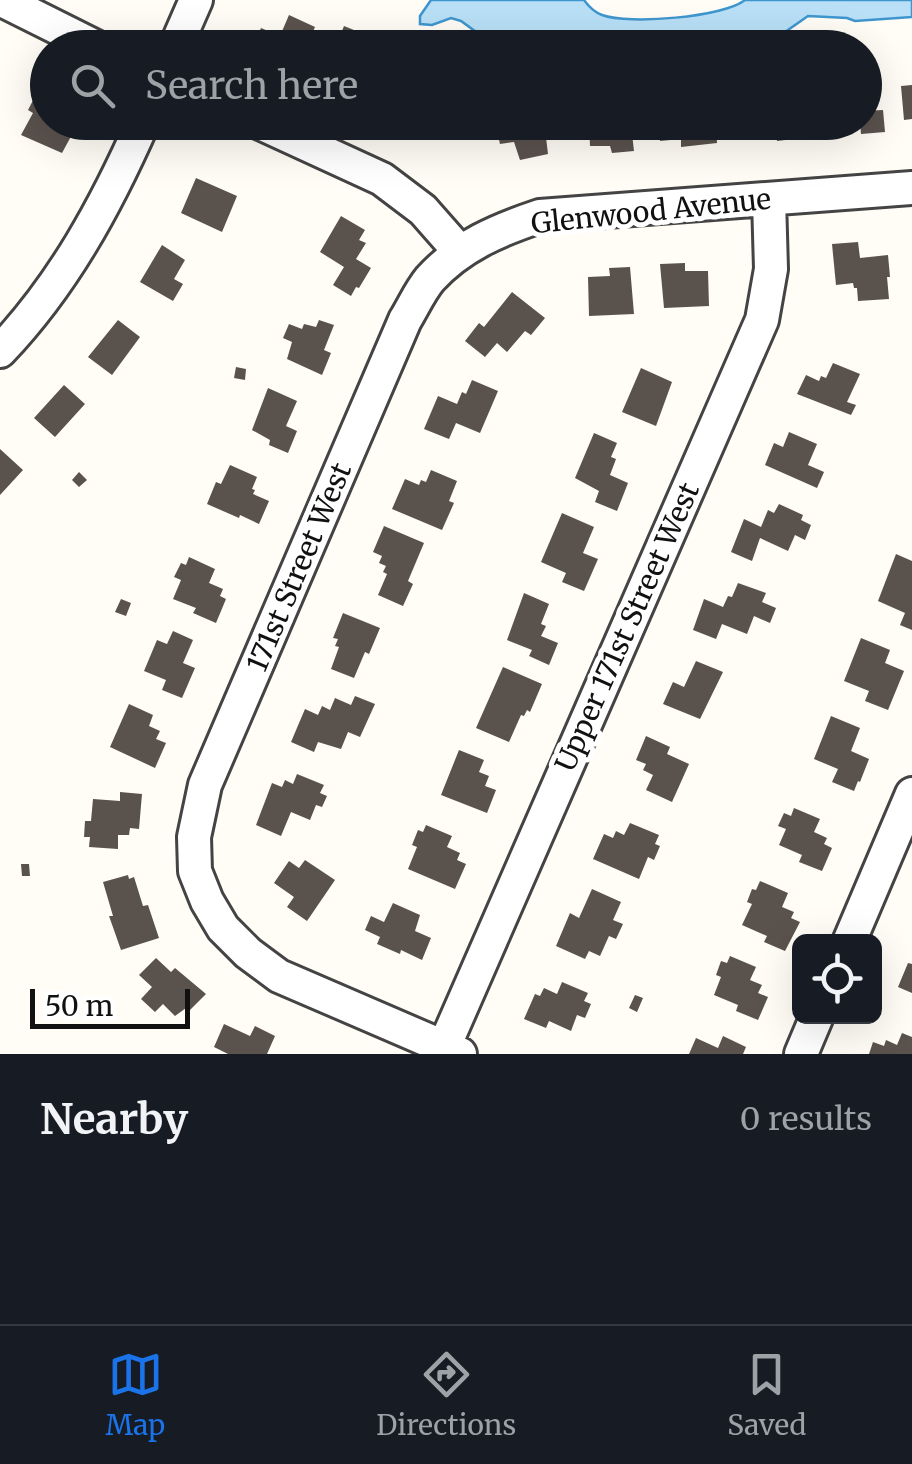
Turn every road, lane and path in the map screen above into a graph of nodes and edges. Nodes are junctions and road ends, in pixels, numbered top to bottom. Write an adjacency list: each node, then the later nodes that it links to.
1 (2, 0): 3 (street)
2 (196, 0): 4 (street)
3 (62, 30)
4 (183, 30)
5 (134, 140): 10 (street)
6 (298, 140): 9 (street)
7 (912, 188): 8 (street, Glenwood Avenue)
8 (769, 199): 9 (street, Glenwood Avenue); 14 (street, Upper 171st Street West)
9 (460, 252): 14 (street, 171st Street West)
10 (0, 352)
11 (912, 794): 12 (street)
12 (852, 934)
13 (814, 1024): 15 (street)
14 (452, 1050)
15 (801, 1054)

